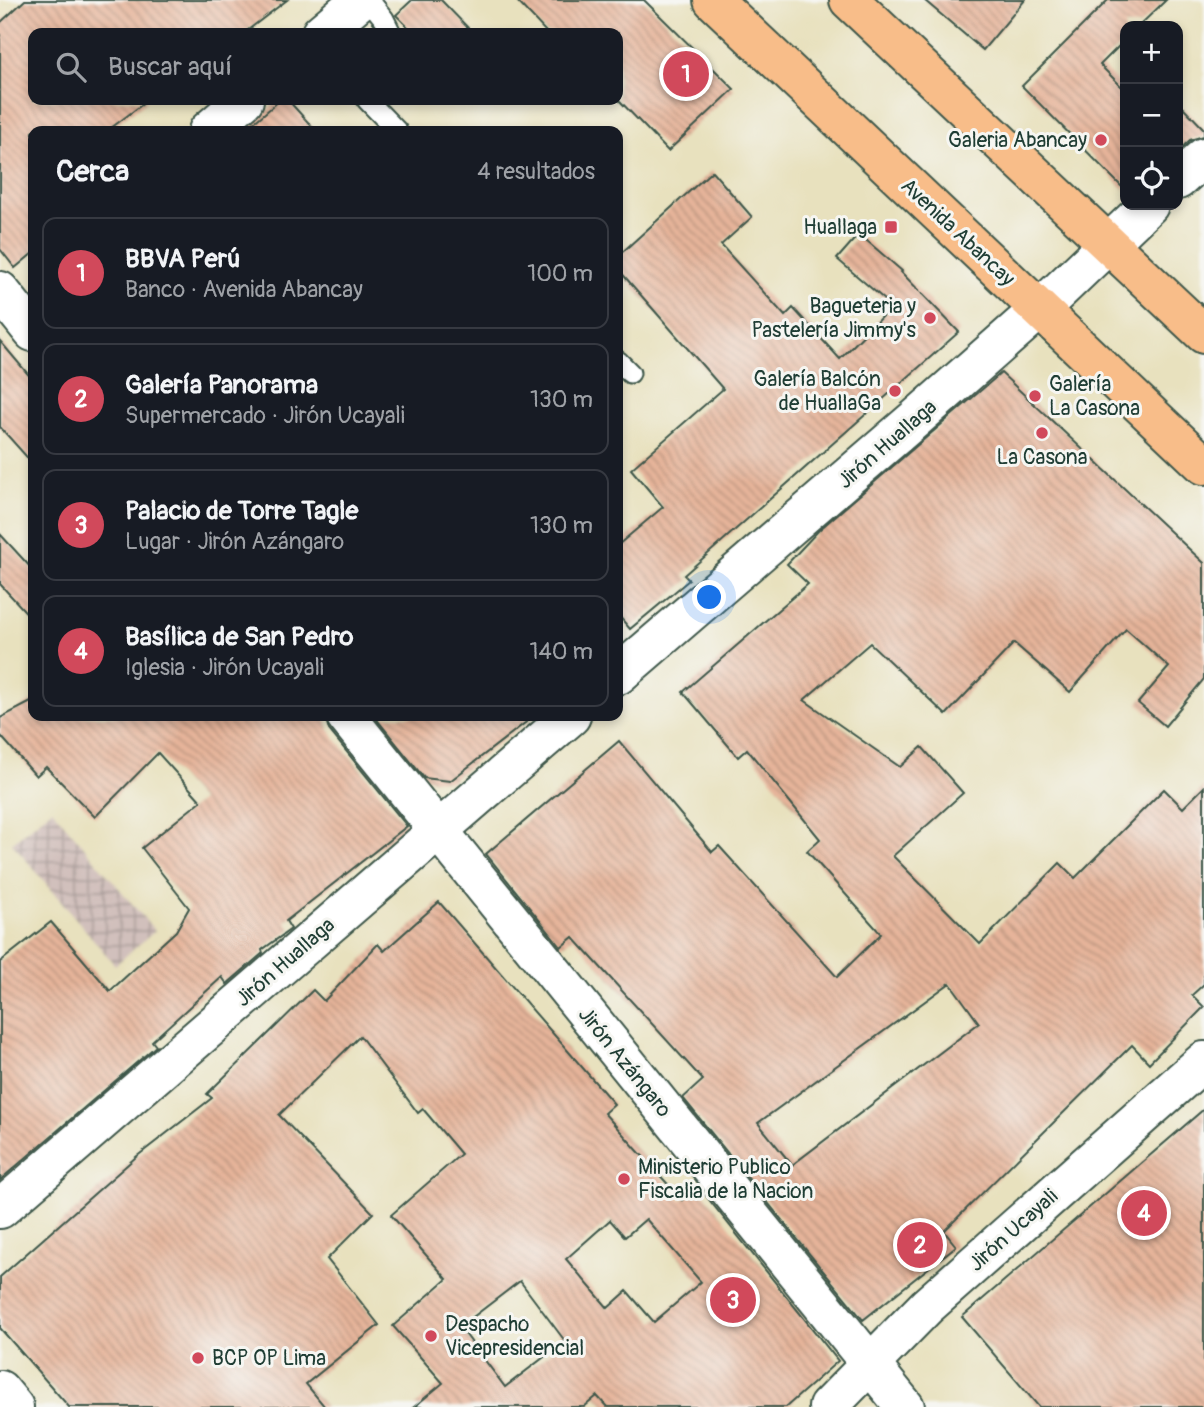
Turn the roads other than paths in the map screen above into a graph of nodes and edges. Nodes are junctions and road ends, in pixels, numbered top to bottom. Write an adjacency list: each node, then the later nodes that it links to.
1 (360, 0): 5 (street)
2 (369, 0): 6 (lane)
3 (713, 0): 15 (main road, Avenida Abancay)
4 (849, 0): 14 (main road)
5 (327, 28)
6 (388, 28)
7 (238, 105): 9 (street)
8 (372, 105): 10 (lane)
9 (214, 126)
10 (392, 126)
11 (1204, 157): 12 (street)
12 (1183, 176)
13 (1143, 210): 14 (street, Jirón Huallaga)
14 (1108, 242): 15 (street, Jirón Huallaga); 16 (main road)
15 (1040, 309): 17 (main road, Avenida Abancay); 18 (street, Jirón Huallaga)
16 (1204, 334)
17 (1204, 465)
18 (623, 671)
19 (350, 721): 21 (street, Jirón Azángaro)
20 (565, 721): 21 (street, Jirón Huallaga)
21 (439, 829): 23 (street, Jirón Huallaga); 24 (street, Jirón Azángaro)
22 (1204, 1061): 24 (street, Jirón Ucayali)
23 (0, 1209)
24 (869, 1365): 27 (street, Jirón Ucayali); 28 (street, Jirón Azángaro)
25 (0, 1390): 26 (street)
26 (14, 1407)
27 (828, 1407)
28 (905, 1407)

